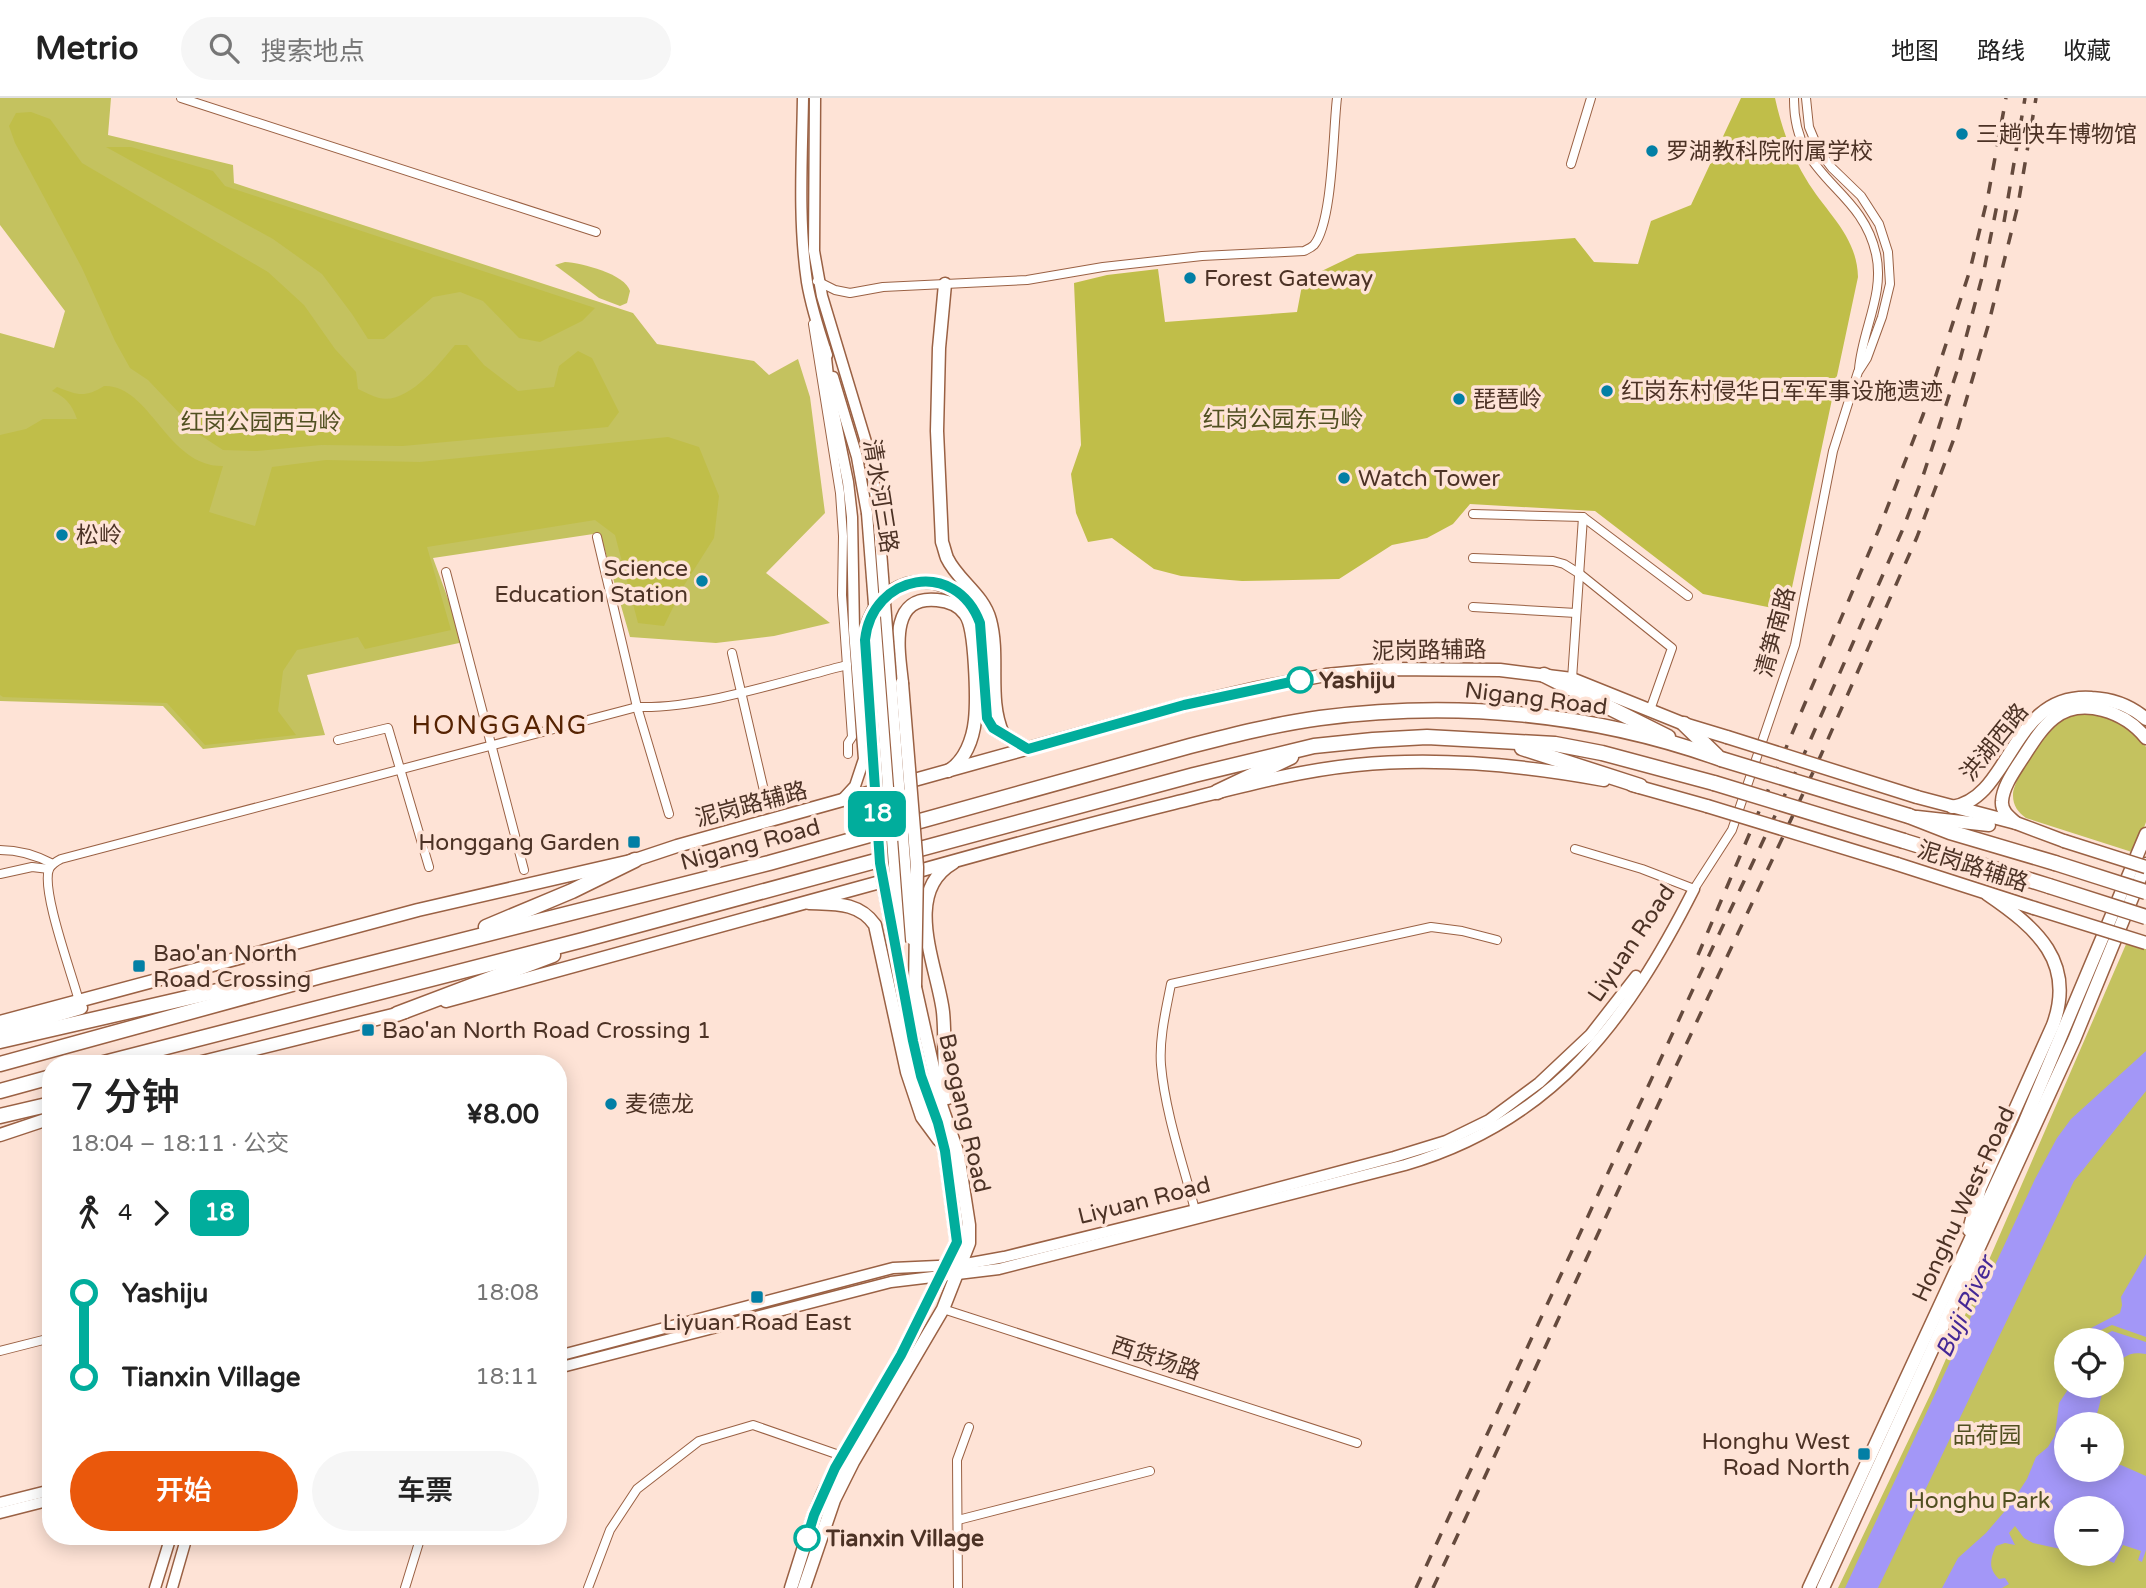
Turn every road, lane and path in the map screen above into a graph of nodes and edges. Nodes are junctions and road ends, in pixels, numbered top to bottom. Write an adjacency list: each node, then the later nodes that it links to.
1 (181, 98): 9 (street)
2 (803, 98): 10 (street, 清水河三路)
3 (815, 98): 10 (street, 清水河三路)
4 (1337, 98): 11 (street)
5 (1591, 98): 8 (street)
6 (1794, 98): 14 (street, 清笋南路)
7 (1806, 98): 14 (street, 清笋南路)
8 (1570, 164)
9 (596, 232)
10 (813, 281): 11 (street); 12 (street, 清水河三路); 15 (street, 清水河三路)
11 (945, 284): 34 (main road)
12 (810, 297): 13 (street, 清水河三路); 26 (street)
13 (825, 349): 15 (street, 清水河三路); 49 (street)
14 (1858, 372): 66 (street, 清笋南路)
15 (872, 512): 76 (street, 清水河三路, bridge)
16 (1473, 514): 17 (street)
17 (1583, 517): 21 (street); 22 (street)
18 (597, 537): 30 (street)
19 (1473, 558): 21 (street)
20 (446, 572): 38 (street)
21 (1580, 574): 24 (street); 31 (street)
22 (1688, 596)
23 (1473, 607): 24 (street)
24 (1576, 613): 28 (street)
25 (732, 653): 29 (street)
26 (847, 665): 29 (street); 42 (street)
27 (1544, 675): 28 (main road, 泥岗路辅路); 40 (main road, 泥岗路辅路); 41 (highway)
28 (1572, 679): 31 (main road, 泥岗路辅路)
29 (740, 692): 30 (street); 48 (street)
30 (637, 706): 38 (street); 51 (street)
31 (1650, 710): 33 (main road, 泥岗路辅路)
32 (2146, 719): 50 (main road, 洪湖西路)
33 (1684, 724): 43 (highway); 50 (main road, 泥岗路辅路, bridge)
34 (1003, 734): 40 (main road); 76 (main road, bridge)
35 (2146, 738): 53 (main road)
36 (338, 740): 44 (street)
37 (1500, 741): 39 (highway, Nigang Road); 46 (highway); 69 (highway, Nigang Road, bridge)
38 (491, 745): 44 (street); 63 (street)
39 (1314, 746): 47 (highway); 71 (highway, Nigang Road)
40 (1028, 749): 45 (main road, 泥岗路辅路)
41 (1701, 752): 43 (highway, Nigang Road); 70 (highway, Nigang Road)
42 (848, 754)
43 (1721, 760): 52 (highway, Nigang Road, bridge)
44 (399, 768): 61 (street); 62 (street)
45 (947, 771): 49 (main road, 泥岗路辅路); 76 (main road, bridge)
46 (1640, 786): 47 (main road, 泥岗路辅路); 65 (main road, 泥岗路辅路, bridge)
47 (1217, 792): 58 (main road, 泥岗路辅路)
48 (765, 795)
49 (840, 801): 59 (main road, 泥岗路辅路)
50 (1951, 807): 53 (main road, 泥岗路辅路)
51 (669, 814)
52 (1909, 816): 54 (main road, 泥岗路辅路); 67 (highway, bridge)
53 (2016, 823): 54 (main road, 泥岗路辅路)
54 (2038, 833): 60 (main road, 泥岗路辅路, bridge)
55 (2146, 834): 96 (main road, Honghu West Road)
56 (1575, 849): 66 (street)
57 (0, 850): 61 (street)
58 (965, 858): 68 (main road, 泥岗路辅路); 94 (main road)
59 (635, 860): 70 (highway); 75 (main road, 泥岗路辅路)
60 (2146, 866): 96 (main road, Honghu West Road)
61 (51, 867): 64 (street); 77 (street)
62 (429, 867)
63 (524, 870)
64 (0, 874)
65 (1967, 885): 73 (main road, 泥岗路辅路, bridge); 95 (main road)
66 (1694, 889): 97 (street, Liyuan Road); 99 (street, Liyuan Road)
67 (2146, 892)
68 (805, 903): 78 (main road, 泥岗路辅路); 94 (main road)
69 (2146, 917)
70 (464, 940): 74 (highway, Nigang Road)
71 (583, 940): 78 (highway); 82 (highway, Nigang Road)
72 (1497, 940): 97 (street)
73 (2146, 943)
74 (321, 976): 81 (highway); 86 (highway, Nigang Road)
75 (133, 987): 77 (main road, 泥岗路辅路); 80 (main road)
76 (909, 988): 94 (main road, Baogang Road)
77 (79, 1001): 79 (main road, 泥岗路辅路)
78 (397, 1014): 85 (main road, 泥岗路辅路)
79 (0, 1022)
80 (0, 1032)
81 (0, 1041)
82 (148, 1051): 83 (highway, Nigang Road); 84 (highway)
83 (133, 1055)
84 (142, 1055)
85 (231, 1055)
86 (0, 1064)
87 (42, 1079): 88 (highway)
88 (0, 1091)
89 (42, 1100): 91 (highway)
90 (42, 1106): 91 (highway)
91 (2, 1116)
92 (42, 1124): 93 (main road)
93 (0, 1135)
94 (951, 1152): 99 (main road, Baogang Road)
95 (1980, 1188): 96 (main road); 98 (main road)
96 (1992, 1207): 98 (main road, Honghu West Road); 125 (main road, Honghu West Road)
97 (1195, 1210): 99 (street, Liyuan Road)
98 (1963, 1254): 124 (main road, Honghu West Road)
99 (950, 1271): 100 (main road, Baogang Road); 103 (street, Liyuan Road); 104 (street, Liyuan Road); 107 (main road, Baogang Road)
100 (943, 1309): 106 (street, 西货场路); 122 (main road, Baogang Road)
101 (42, 1340): 102 (street)
102 (0, 1351)
103 (567, 1354)
104 (567, 1366)
105 (968, 1427): 113 (street)
106 (1357, 1443)
107 (842, 1456): 120 (street); 121 (main road, Baogang Road)
108 (1150, 1471): 113 (street)
109 (42, 1492): 111 (street)
110 (42, 1502): 112 (street)
111 (0, 1503)
112 (0, 1513)
113 (957, 1520): 123 (street)
114 (168, 1545): 117 (street)
115 (184, 1545): 118 (street)
116 (418, 1545): 119 (street)
117 (155, 1588)
118 (172, 1588)
119 (405, 1588)
120 (588, 1588)
121 (791, 1588)
122 (804, 1588)
123 (958, 1588)
124 (1809, 1588)
125 (1823, 1588)

